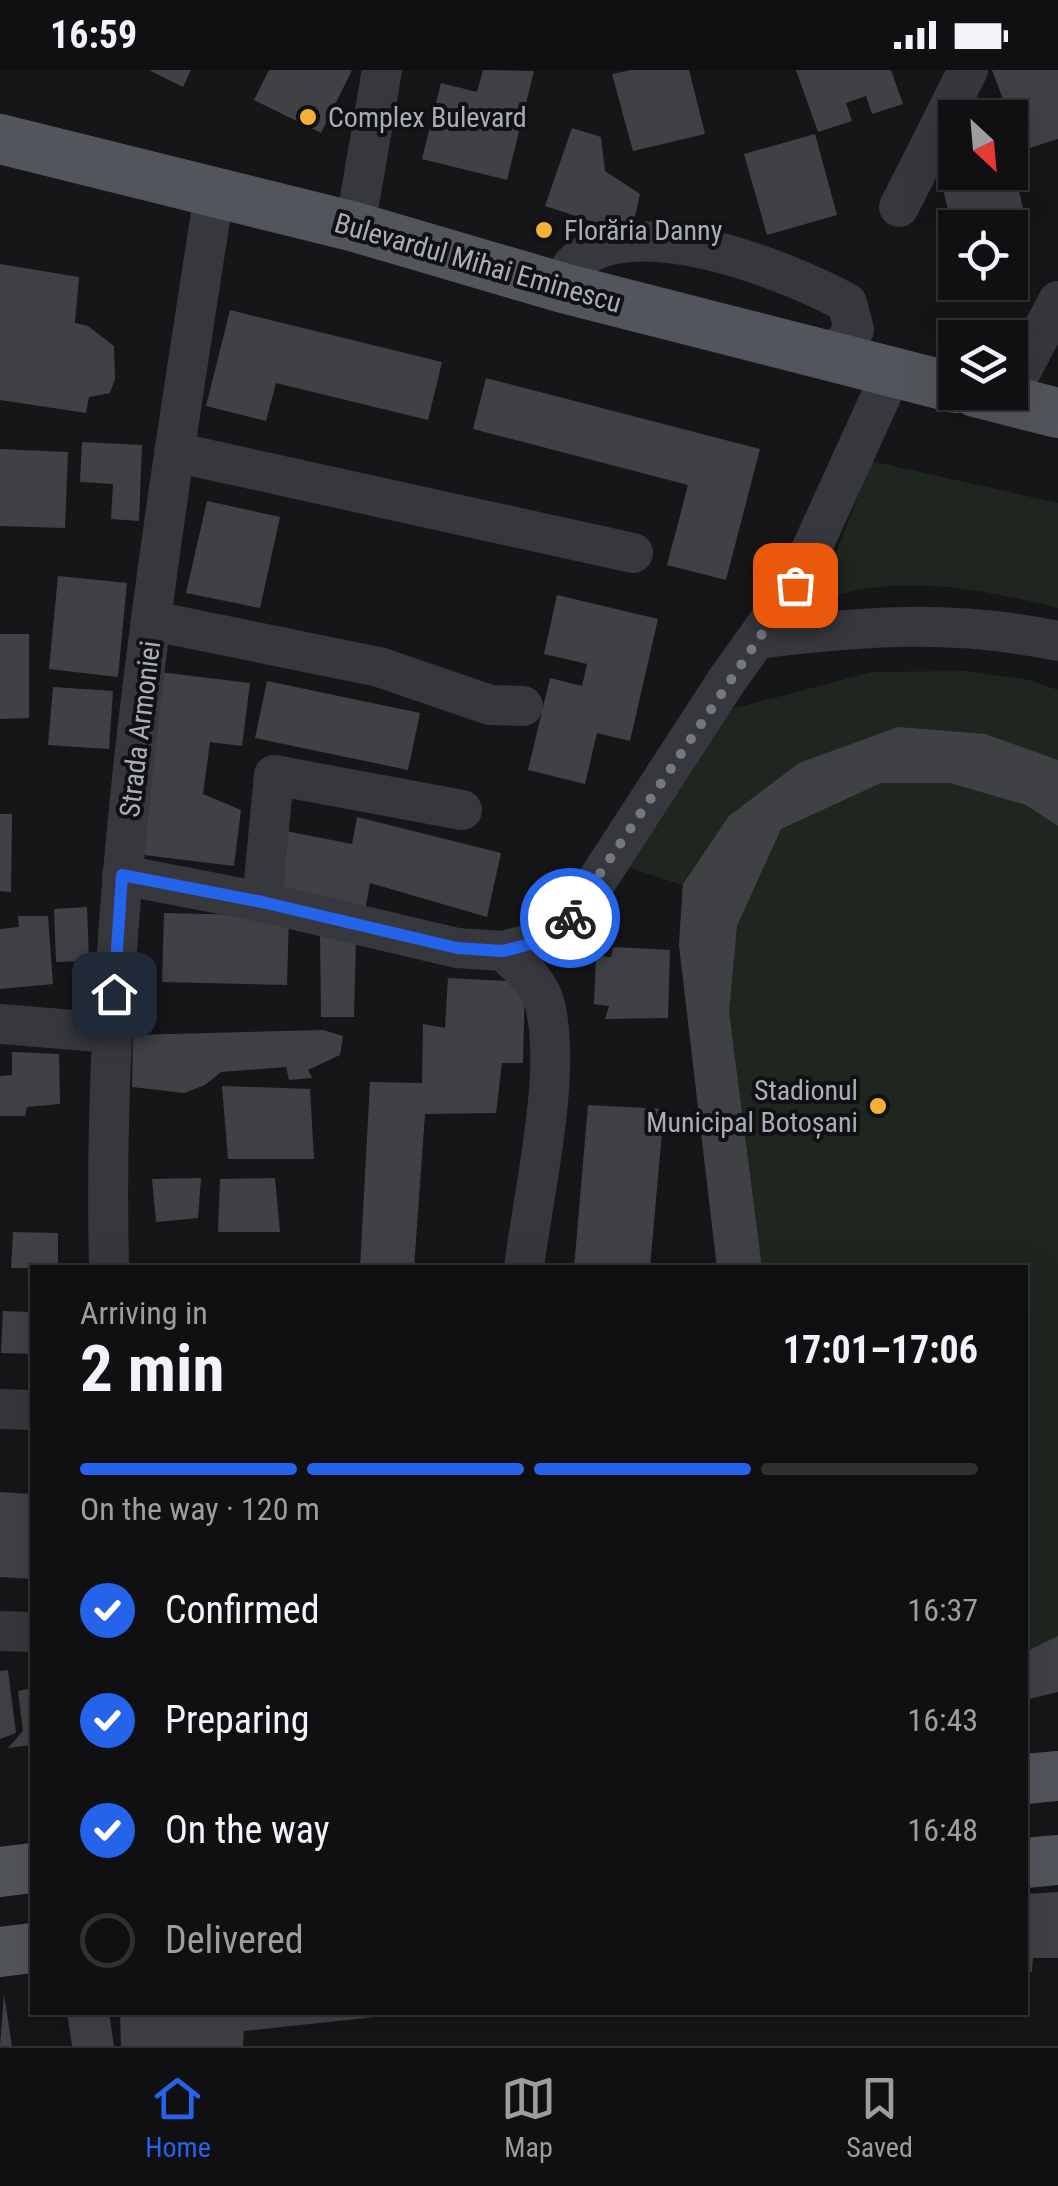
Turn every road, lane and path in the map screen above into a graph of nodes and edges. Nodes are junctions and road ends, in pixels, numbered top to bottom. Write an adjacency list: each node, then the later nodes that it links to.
1 (382, 70): 6 (street)
2 (968, 70): 5 (street)
3 (0, 139): 4 (main road, Bulevardul Mihai Eminescu)
4 (214, 194): 6 (main road, Bulevardul Mihai Eminescu); 15 (street, Strada Armoniei)
5 (898, 207)
6 (354, 226): 7 (main road, Bulevardul Mihai Eminescu)
7 (564, 288): 10 (main road, Bulevardul Mihai Eminescu); 10 (street)
8 (1058, 301): 9 (street)
9 (1028, 344)
10 (832, 358): 11 (main road, Bulevardul Mihai Eminescu)
11 (892, 372): 12 (main road, Bulevardul Mihai Eminescu); 18 (street)
12 (938, 384)
13 (1028, 405): 14 (main road)
14 (1058, 413)
15 (174, 452): 16 (street); 17 (street, Strada Armoniei)
16 (633, 553)
17 (153, 621): 20 (street); 22 (street, Strada Armoniei)
18 (757, 638): 19 (street); 24 (street)
19 (1058, 641)
20 (523, 706)
21 (462, 810): 23 (street)
22 (122, 875): 23 (street); 26 (street, Strada Armoniei)
23 (262, 902): 24 (street)
24 (503, 951): 28 (street)
25 (0, 1024): 26 (street)
26 (110, 1033): 27 (street, Strada Armoniei)
27 (109, 1265)
28 (524, 1265)
29 (0, 1409): 30 (street)
30 (30, 1410)
31 (0, 1631): 32 (street)
32 (30, 1632)
33 (1058, 1776): 34 (main road)
34 (1028, 1779)
35 (1058, 1860): 36 (main road)
36 (1028, 1863)
37 (30, 1868): 38 (main road)
38 (0, 1872)
39 (30, 1948): 40 (main road)
40 (0, 1952)

